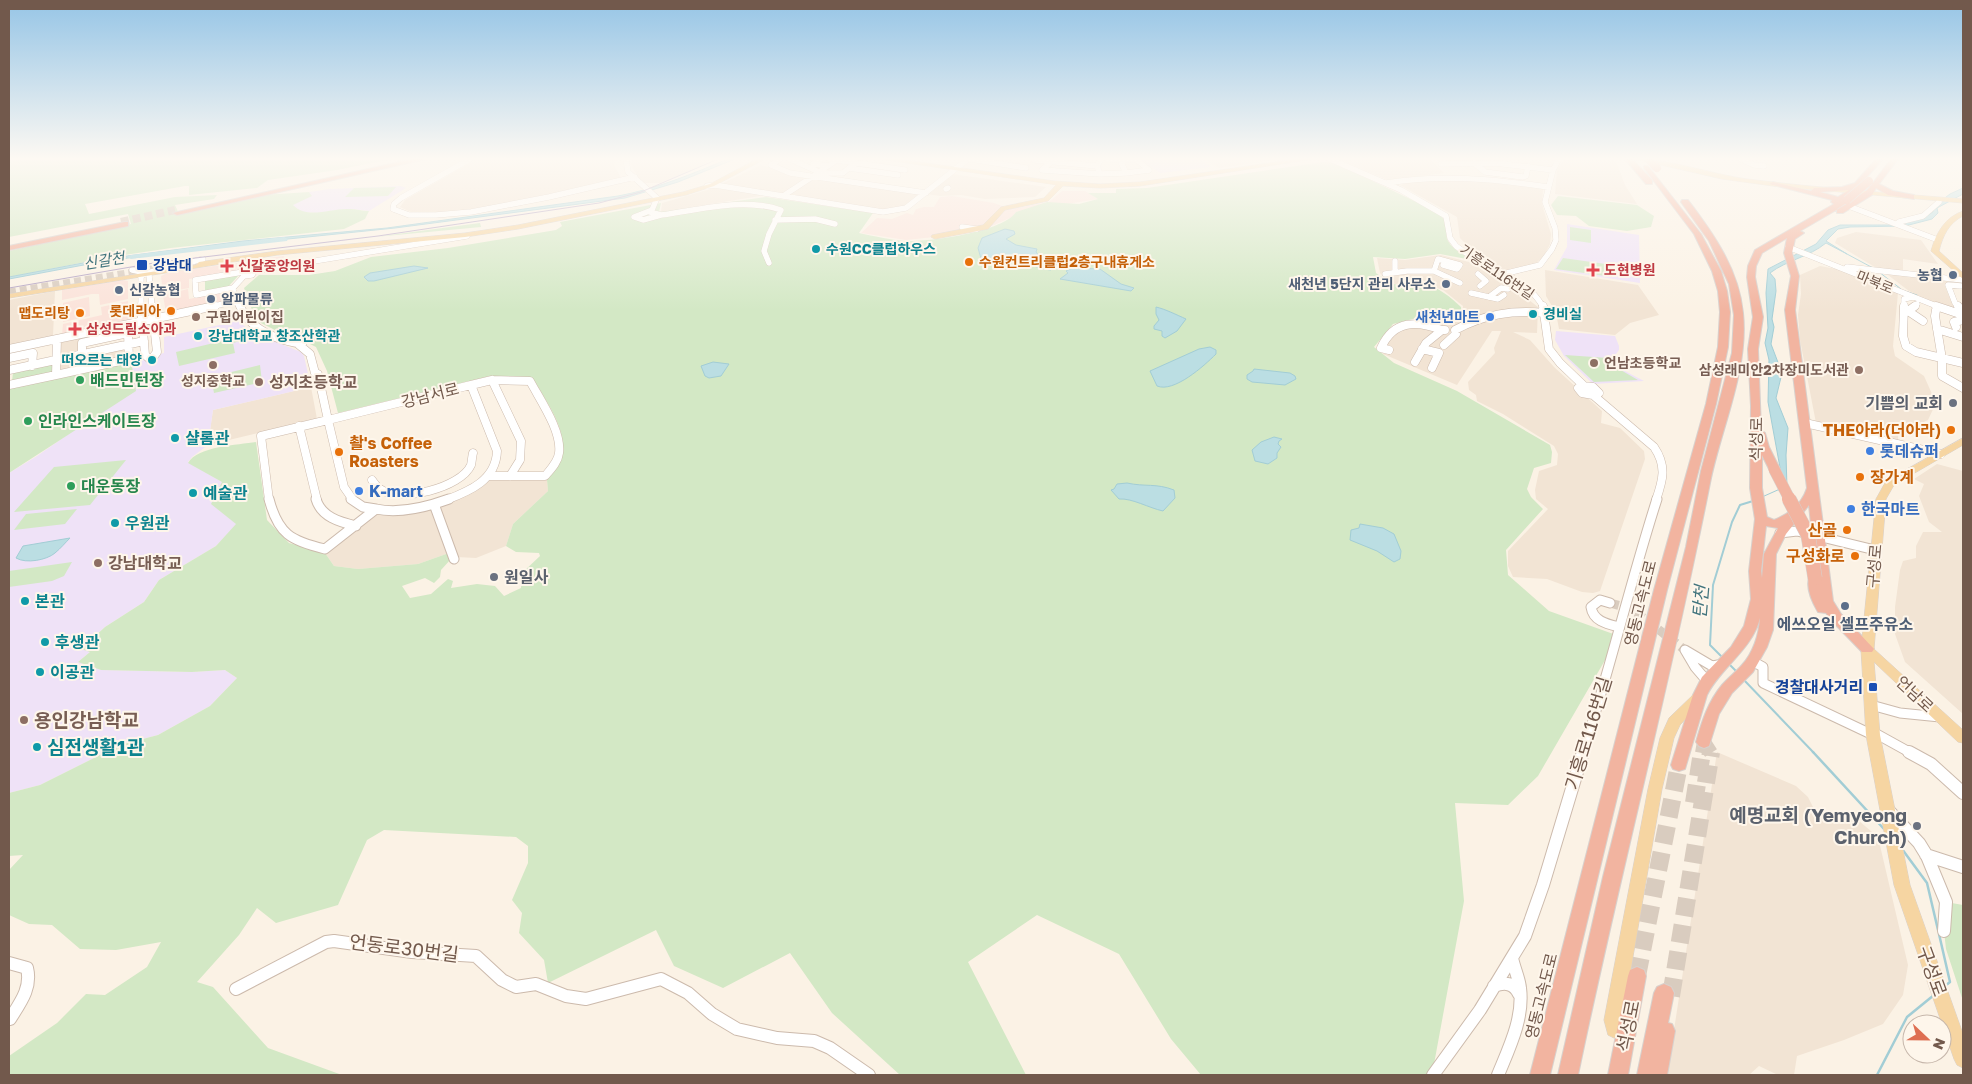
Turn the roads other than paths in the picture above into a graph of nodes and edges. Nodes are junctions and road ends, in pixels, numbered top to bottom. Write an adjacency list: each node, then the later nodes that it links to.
1 (182, 210): 2 (highway)
2 (183, 210)
3 (394, 210): 4 (street)
4 (476, 210)
5 (591, 210): 42 (main road)
6 (596, 210): 32 (main road)
7 (707, 210): 25 (street)
8 (780, 210): 26 (street)
9 (868, 210): 10 (street)
10 (897, 210)
11 (1001, 210): 34 (main road)
12 (1436, 210): 58 (street, 기흥로116번길)
13 (1549, 210): 58 (street)
14 (1676, 210): 30 (highway)
15 (1681, 210): 30 (highway, 영동고속도로)
16 (1690, 210): 158 (highway, 영동고속도로)
17 (1826, 210): 31 (highway)
18 (1832, 210): 31 (highway, 석성로)
19 (1857, 210): 23 (street)
20 (1930, 210): 27 (street)
21 (650, 212): 25 (street); 25 (street)
22 (1839, 212): 23 (street); 31 (highway)
23 (1864, 213): 35 (street)
24 (1963, 213): 35 (main road)
25 (662, 215)
26 (775, 220): 29 (street); 44 (street)
27 (1899, 222)
28 (123, 223): 37 (highway)
29 (835, 224)
30 (1691, 225): 157 (highway, 영동고속도로)
31 (1800, 230): 38 (highway, 석성로); 109 (highway, 석성로)
32 (485, 233): 33 (main road); 42 (main road)
33 (467, 236): 36 (main road); 39 (street)
34 (935, 237)
35 (1938, 240): 61 (main road)
36 (377, 244): 39 (street); 48 (main road)
37 (9, 246)
38 (1791, 250): 46 (street, 마북로); 111 (highway)
39 (370, 252): 47 (street)
40 (1450, 258): 41 (street)
41 (1438, 259): 45 (street); 52 (street)
42 (200, 261): 48 (main road); 51 (main road); 60 (street)
43 (1395, 261): 54 (street)
44 (769, 263)
45 (1442, 265)
46 (1833, 265): 50 (street); 70 (street, 마북로)
47 (285, 266): 49 (street); 55 (street)
48 (191, 267): 60 (main road)
49 (274, 268): 55 (street); 66 (street)
50 (1868, 269): 53 (street)
51 (132, 270): 59 (main road); 60 (street)
52 (1434, 271): 54 (street); 62 (street)
53 (1884, 271): 61 (street)
54 (1395, 272): 56 (street)
55 (246, 274): 66 (street); 66 (street)
56 (1385, 274)
57 (1478, 274): 63 (street)
58 (1503, 274): 75 (street, 기흥로116번길)
59 (108, 277): 60 (main road); 65 (main road); 69 (main road)
60 (146, 277): 73 (street); 74 (street)
61 (1963, 278)
62 (1460, 283)
63 (1480, 286)
64 (1963, 286): 77 (street)
65 (9, 290)
66 (236, 290): 71 (street)
67 (1506, 292): 68 (street)
68 (1471, 293)
69 (9, 296)
70 (1915, 300): 72 (street); 77 (street, 마북로); 81 (street); 97 (street)
71 (238, 301): 76 (street); 110 (street)
72 (1936, 310): 79 (street); 84 (street)
73 (141, 311): 80 (street); 82 (street)
74 (154, 311): 76 (street); 78 (street)
75 (1545, 313): 86 (street); 130 (street, 기흥로116번길)
76 (174, 314): 78 (street)
77 (1963, 314)
78 (154, 319): 80 (street); 89 (street)
79 (1963, 320): 83 (street)
80 (142, 321): 82 (street); 89 (street)
81 (1923, 321)
82 (122, 325): 88 (street)
83 (1956, 327)
84 (1937, 328): 87 (street); 97 (street)
85 (1442, 330): 86 (street); 92 (street); 94 (street)
86 (1455, 330): 91 (street)
87 (1963, 336)
88 (57, 339): 93 (street); 98 (street)
89 (144, 341): 90 (street)
90 (128, 344): 95 (street); 95 (street); 104 (street)
91 (1444, 344)
92 (1422, 348): 99 (street); 102 (street)
93 (9, 349)
94 (1389, 350)
95 (82, 355): 98 (street)
96 (9, 358): 101 (street)
97 (1942, 359): 100 (street); 108 (street)
98 (56, 360): 101 (street); 104 (street)
99 (1415, 362)
100 (1963, 363)
101 (32, 366): 103 (street)
102 (1432, 368)
103 (9, 370)
104 (56, 375): 106 (street)
105 (492, 380): 107 (street); 117 (street); 117 (street)
106 (9, 385)
107 (471, 385): 110 (street, 강남서로); 116 (street, 강남서로)
108 (1963, 388)
109 (1756, 406): 123 (highway, 석성로); 131 (highway, bridge)
110 (329, 419): 112 (street, 강남서로); 121 (street)
111 (1805, 423): 115 (street); 119 (highway)
112 (299, 426): 124 (street); 124 (street, 강남서로)
113 (1963, 441): 115 (main road, 구성로)
114 (473, 453): 118 (street)
115 (1941, 454): 127 (main road, 구성로)
116 (489, 476): 117 (street); 120 (street)
117 (510, 476)
118 (372, 480)
119 (1813, 488): 122 (highway); 126 (highway)
120 (434, 504): 121 (street); 128 (street)
121 (376, 510): 124 (street)
122 (1793, 517): 123 (highway); 125 (highway)
123 (1761, 519): 133 (highway, 석성로)
124 (356, 526)
125 (1780, 533): 126 (street); 132 (highway)
126 (1819, 535): 127 (street); 131 (highway)
127 (1875, 550): 131 (main road, 구성로)
128 (454, 559)
129 (1610, 603): 130 (street)
130 (1619, 627): 145 (street, 기흥로116번길)
131 (1867, 649): 134 (main road, 구성로); 135 (main road, 언남로)
132 (1750, 664): 136 (street); 138 (highway)
133 (1709, 680): 139 (highway, 석성로); 152 (main road)
134 (1871, 705): 135 (street); 136 (main road, 구성로)
135 (1940, 716): 137 (main road, 언남로)
136 (1873, 734): 140 (street); 141 (main road, 구성로)
137 (1963, 738)
138 (1704, 742)
139 (1679, 765)
140 (1963, 793)
141 (1887, 809): 142 (street); 153 (main road, 구성로)
142 (1926, 854): 143 (street); 144 (street)
143 (1963, 867)
144 (1944, 931)
145 (1512, 958): 148 (street, 기흥로116번길); 150 (street)
146 (9, 963): 151 (street)
147 (1637, 976): 159 (highway, 석성로)
148 (1494, 986): 150 (street); 155 (street, 기흥로116번길)
149 (236, 990): 154 (street, 언동로30번길)
150 (1521, 1001): 156 (street)
151 (10, 1018)
152 (1614, 1029)
153 (1963, 1059)
154 (870, 1075)
155 (1433, 1075)
156 (1498, 1075)
157 (1540, 1075)
158 (1568, 1075)
159 (1618, 1075)
160 (1647, 1075): 161 (highway, 석성로)
161 (1657, 1075)

